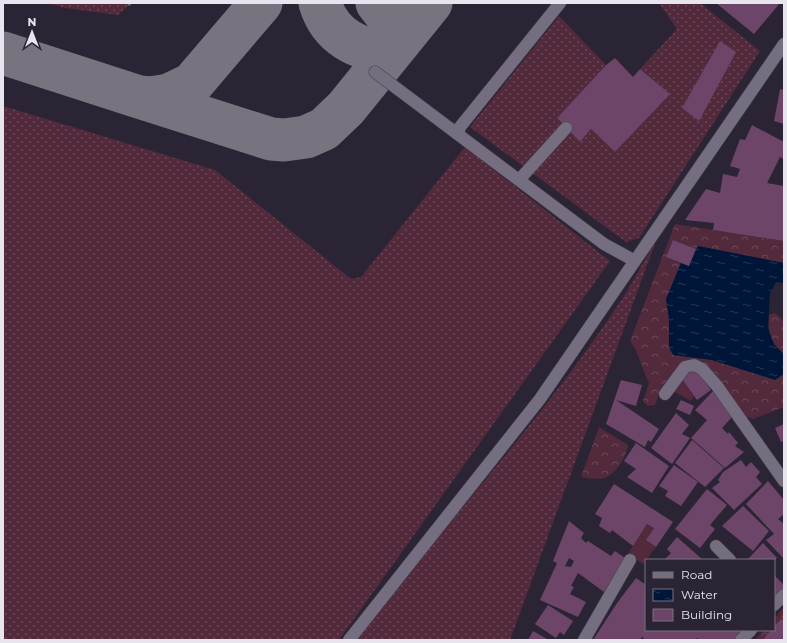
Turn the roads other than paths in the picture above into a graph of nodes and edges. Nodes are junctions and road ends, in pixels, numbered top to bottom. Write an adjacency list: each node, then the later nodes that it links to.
1 (560, 3): 5 (street)
2 (784, 44): 7 (street)
3 (375, 72): 5 (street)
4 (566, 128): 6 (street)
5 (458, 134): 6 (street)
6 (519, 180): 7 (street)
7 (635, 261): 16 (street)
8 (665, 394): 9 (street)
9 (784, 481)
10 (716, 546): 11 (street)
11 (729, 559)
12 (630, 560): 17 (street)
13 (784, 595): 14 (street)
14 (775, 603)
15 (749, 631): 18 (street)
16 (349, 640)
17 (584, 640)
18 (741, 640)

